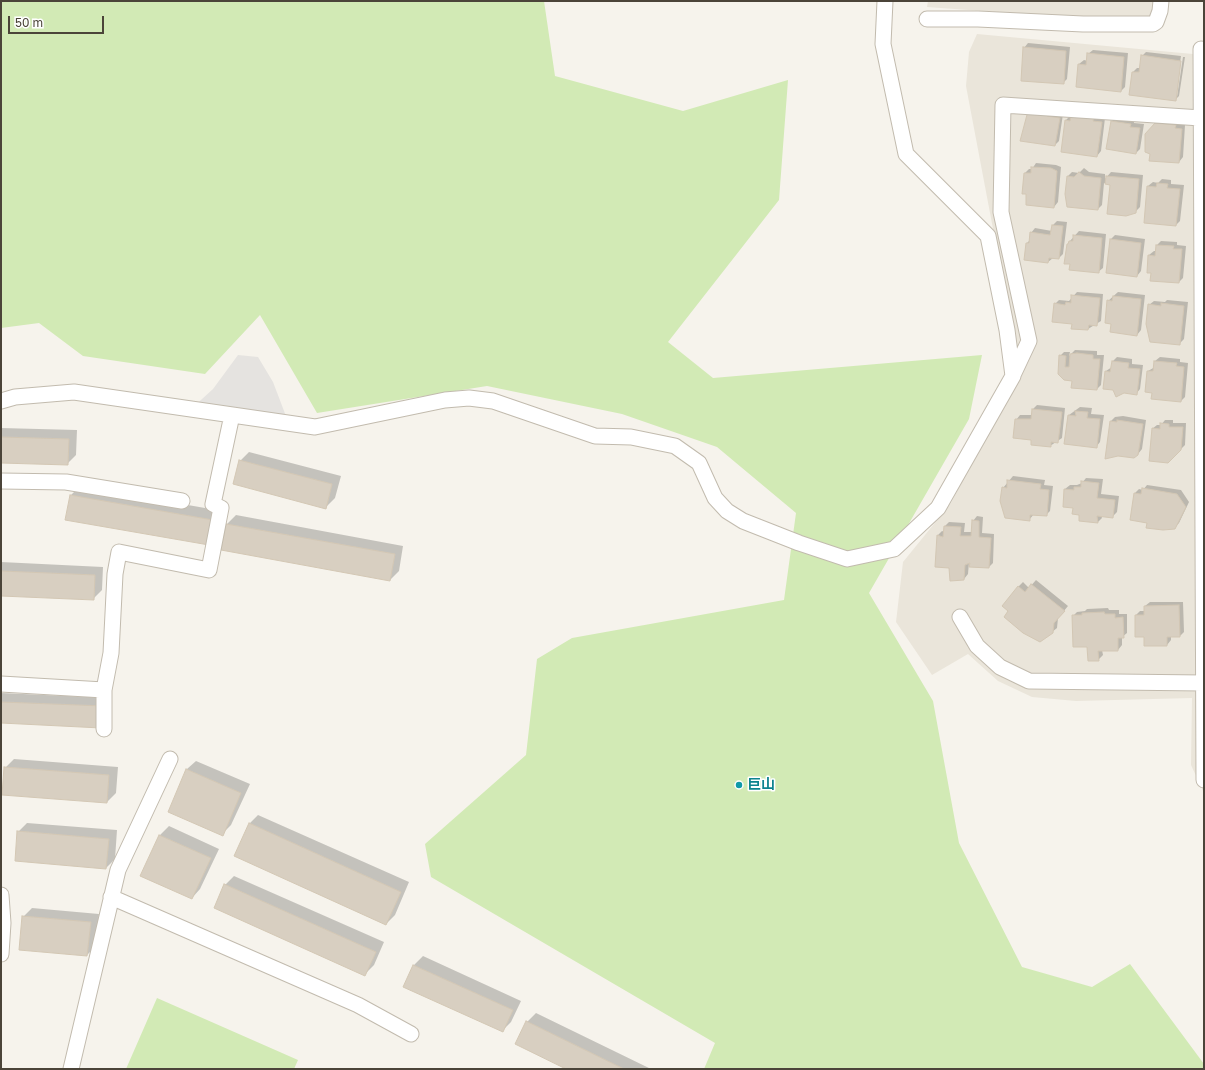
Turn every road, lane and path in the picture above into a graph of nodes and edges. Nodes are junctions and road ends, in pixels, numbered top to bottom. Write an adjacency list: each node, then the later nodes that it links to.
1 (885, 1): 6 (street)
2 (1161, 1): 3 (street)
3 (926, 19)
4 (1201, 49): 5 (street)
5 (1201, 118): 6 (street); 12 (street)
6 (1013, 376): 8 (street)
7 (1, 401): 8 (street)
8 (232, 415): 15 (street)
9 (1, 481): 10 (street)
10 (182, 501)
11 (960, 617): 13 (street)
12 (1203, 641): 13 (street)
13 (1203, 683): 18 (street)
14 (1, 684): 15 (street)
15 (104, 690): 16 (street)
16 (104, 729)
17 (170, 759): 20 (street)
18 (1204, 779)
19 (1, 895): 21 (street)
20 (111, 897): 22 (street); 23 (street)
21 (1, 954)
22 (411, 1034)
23 (71, 1069)

